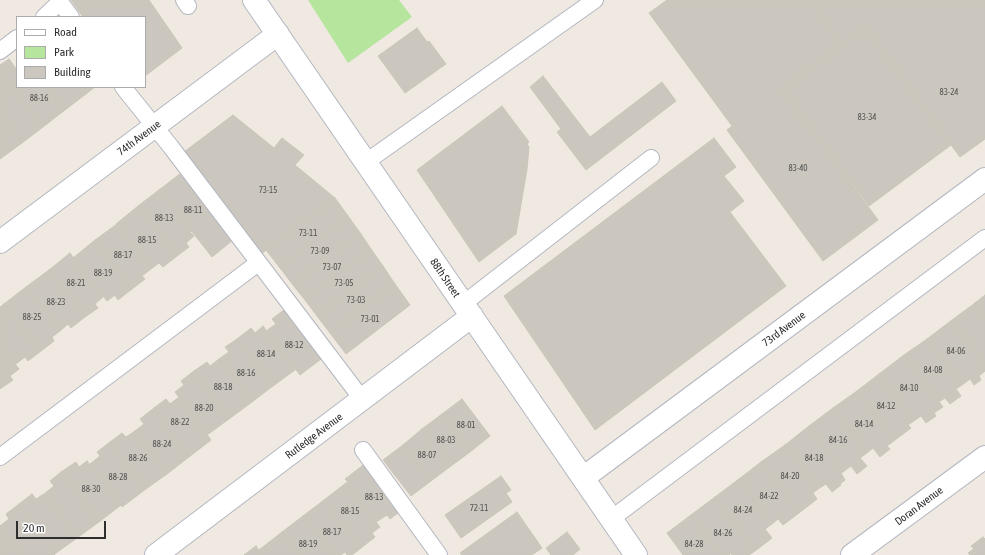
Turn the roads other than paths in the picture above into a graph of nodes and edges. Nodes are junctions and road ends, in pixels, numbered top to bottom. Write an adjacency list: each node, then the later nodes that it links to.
1 (254, 0): 5 (street, 88th Street)
2 (595, 0): 11 (lane)
3 (45, 16): 4 (lane)
4 (70, 16)
5 (278, 34): 9 (street, 74th Avenue); 11 (street, 88th Street)
6 (16, 39): 7 (lane)
7 (0, 51)
8 (124, 88): 9 (lane)
9 (155, 126): 14 (street, 74th Avenue); 15 (lane)
10 (651, 158): 16 (lane)
11 (366, 162): 16 (street, 88th Street)
12 (985, 179): 21 (street, 73rd Avenue)
13 (984, 241): 22 (lane)
14 (0, 242)
15 (258, 263): 17 (lane); 19 (lane)
16 (467, 310): 17 (street, Rutledge Avenue); 21 (street, 88th Street)
17 (362, 399): 23 (street, Rutledge Avenue)
18 (363, 450): 24 (lane)
19 (0, 457)
20 (985, 457): 26 (street, Doran Avenue)
21 (583, 478): 22 (street, 88th Street)
22 (611, 519): 25 (street, 88th Street)
23 (156, 555)
24 (439, 555)
25 (636, 555)
26 (852, 555)

